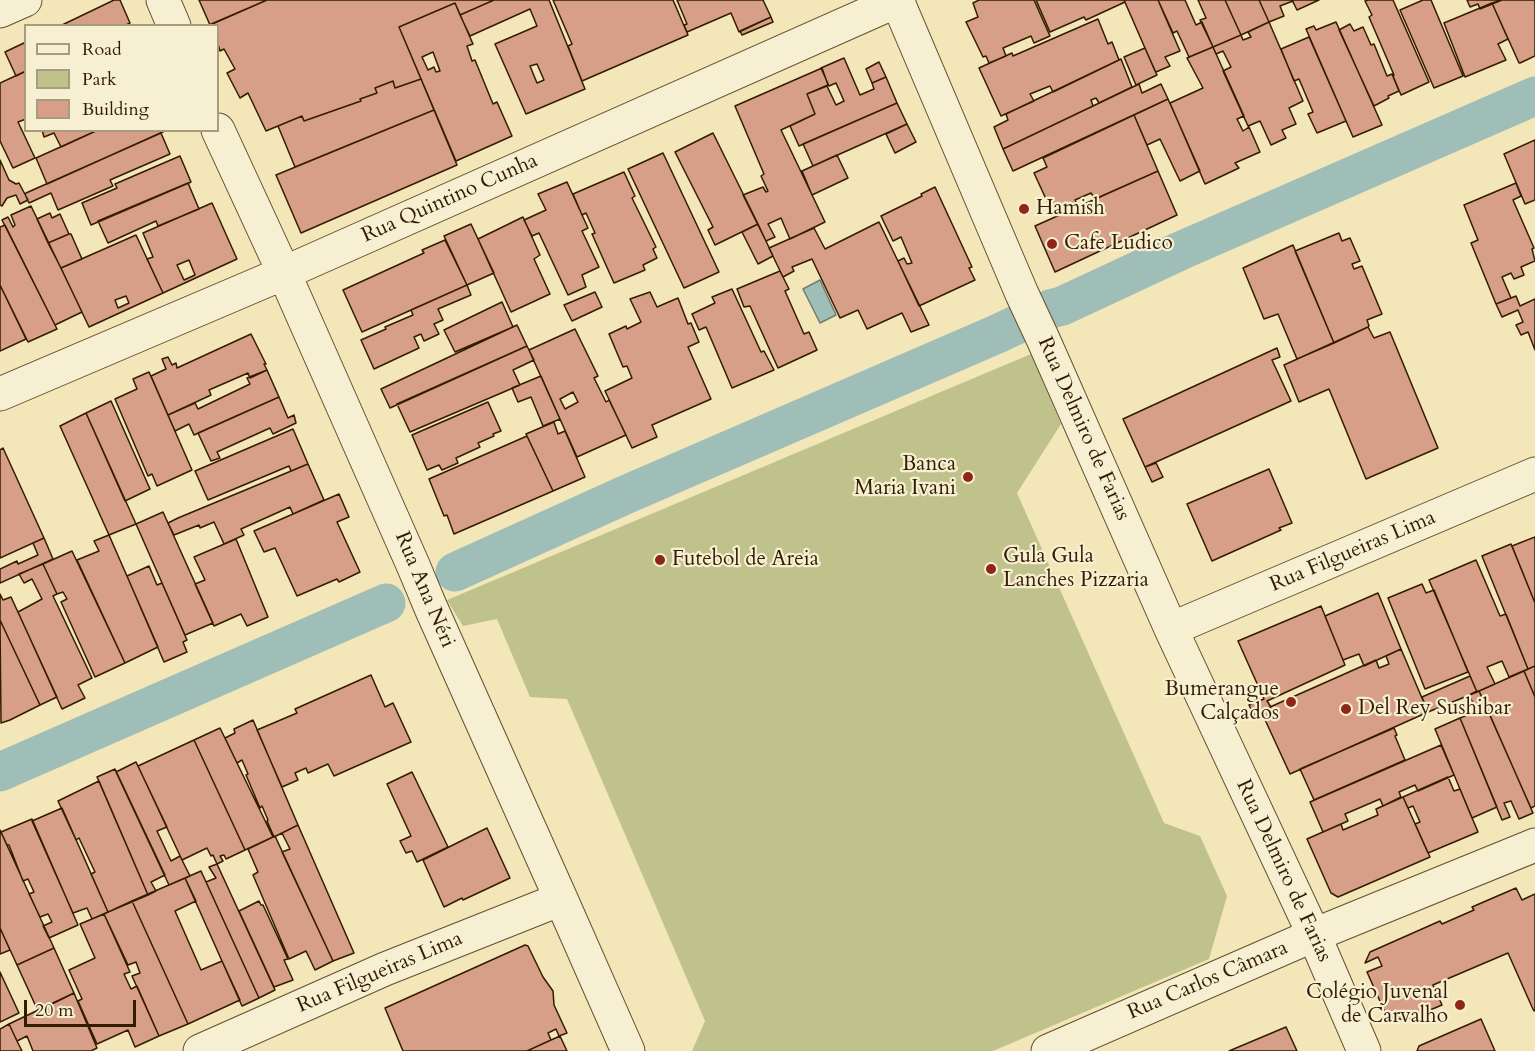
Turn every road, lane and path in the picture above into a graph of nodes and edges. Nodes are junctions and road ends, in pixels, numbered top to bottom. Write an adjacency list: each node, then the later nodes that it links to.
1 (25, 0): 4 (street)
2 (163, 0): 5 (street)
3 (898, 0): 7 (street, Rua Quintino Cunha); 10 (street, Rua Delmiro de Farias)
4 (0, 11)
5 (173, 24)
6 (219, 132): 7 (street, Rua Ana Néri)
7 (284, 273): 8 (street, Rua Quintino Cunha); 12 (street, Rua Ana Néri)
8 (0, 394)
9 (1535, 474): 10 (street, Rua Filgueiras Lima)
10 (1171, 629): 13 (street, Rua Delmiro de Farias)
11 (1535, 845): 13 (street, Rua Carlos Câmara)
12 (561, 899): 14 (street, Rua Filgueiras Lima); 15 (street, Rua Ana Néri)
13 (1314, 935): 16 (street, Rua Carlos Câmara); 17 (street, Rua Delmiro de Farias)
14 (200, 1051)
15 (628, 1051)
16 (1048, 1051)
17 (1364, 1051)

